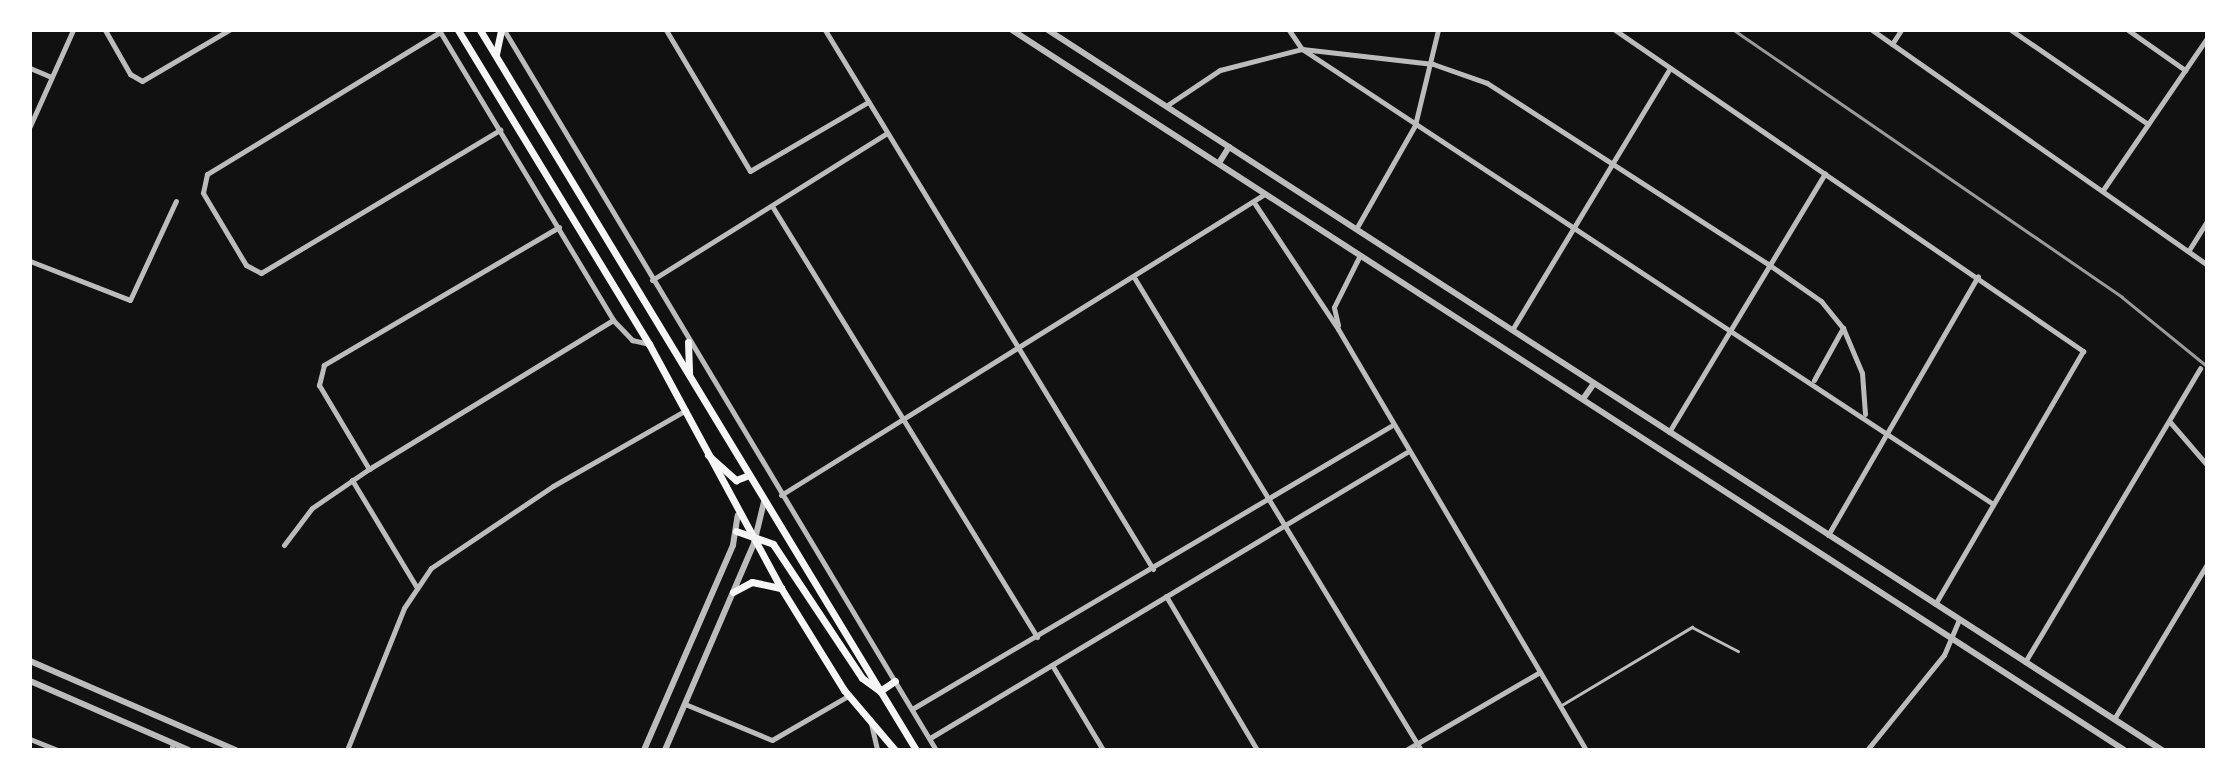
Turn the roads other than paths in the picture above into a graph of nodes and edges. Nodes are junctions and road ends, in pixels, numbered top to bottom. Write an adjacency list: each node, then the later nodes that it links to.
1 (73, 30): 27 (street)
2 (105, 30): 3 (street)
3 (229, 30)
4 (458, 30): 62 (main road)
5 (480, 30): 22 (main road)
6 (502, 30): 22 (main road); 54 (street)
7 (666, 30): 28 (street)
8 (825, 30): 28 (street)
9 (1012, 30): 37 (street)
10 (1048, 30): 29 (street)
11 (1289, 30): 21 (street)
12 (1438, 30): 23 (street)
13 (1615, 30): 25 (street)
14 (1872, 30): 20 (street)
15 (1901, 30): 20 (street)
16 (2011, 30): 30 (street)
17 (2128, 30): 26 (street)
18 (440, 31): 33 (street); 33 (street)
19 (2207, 38): 26 (street)
20 (1892, 44): 39 (street)
21 (1302, 49): 23 (street); 29 (street); 31 (street)
22 (496, 58): 65 (main road)
23 (1433, 64): 31 (street); 36 (street)
24 (30, 68): 27 (street)
25 (1670, 68): 36 (street); 38 (street)
26 (2185, 70): 30 (street)
27 (51, 77): 32 (street)
28 (868, 102): 34 (street)
29 (1166, 106): 35 (street)
30 (2148, 124): 39 (street)
31 (1415, 125): 46 (street); 47 (street)
32 (30, 126)
33 (500, 131): 45 (street)
34 (887, 133): 43 (street); 63 (street)
35 (1229, 147): 37 (street); 47 (street)
36 (1612, 162): 46 (street); 51 (street)
37 (1219, 163): 40 (street)
38 (1825, 173): 51 (street); 53 (street)
39 (2103, 190): 48 (street)
40 (1263, 195): 42 (street); 49 (street)
41 (176, 201): 50 (street)
42 (1255, 204): 55 (street); 59 (street)
43 (772, 206): 54 (street); 71 (street)
44 (2207, 221): 48 (street)
45 (559, 227): 56 (street); 79 (street)
46 (1574, 227): 57 (street); 60 (street)
47 (1356, 229): 60 (street)
48 (2189, 250): 52 (street)
49 (1360, 255): 59 (street); 68 (street)
50 (30, 261)
51 (1768, 264): 57 (street); 58 (street)
52 (2207, 264)
53 (1978, 276): 74 (street); 85 (street)
54 (652, 279): 61 (street)
55 (1135, 279): 63 (street); 83 (street)
56 (614, 320): 62 (street); 79 (street)
57 (1732, 327): 66 (street); 75 (street)
58 (1843, 328): 66 (street); 70 (street)
59 (1338, 329): 73 (street)
60 (1512, 330): 67 (street)
61 (688, 342): 65 (main road); 82 (street)
62 (649, 344): 69 (main road)
63 (1020, 348): 71 (street); 97 (street)
64 (2200, 368): 72 (street)
65 (689, 374): 80 (main road)
66 (1814, 380): 70 (street)
67 (1594, 383): 68 (street); 75 (street)
68 (1583, 399): 104 (street)
69 (686, 410): 77 (main road); 98 (street)
70 (1865, 414): 74 (street)
71 (903, 422): 82 (street); 105 (street)
72 (2170, 422): 78 (street); 108 (street)
73 (1391, 426): 76 (street); 83 (street)
74 (1886, 428): 85 (street); 91 (street)
75 (1669, 432): 91 (street)
76 (1407, 452): 87 (street); 110 (street)
77 (708, 455): 80 (main road); 86 (main road)
78 (2207, 466)
79 (369, 469): 81 (street)
80 (749, 475): 84 (main road)
81 (352, 480): 93 (street); 98 (street)
82 (781, 495): 112 (street)
83 (1269, 499): 87 (street); 97 (street)
84 (764, 502): 90 (street); 113 (main road)
85 (1993, 504): 102 (street)
86 (738, 515): 88 (street); 89 (main road)
87 (1285, 525): 101 (street); 124 (street)
88 (736, 531): 89 (main road); 129 (street)
89 (747, 531): 90 (main road); 92 (main road)
90 (758, 534): 92 (street); 94 (main road)
91 (1829, 535): 102 (street)
92 (754, 543): 95 (main road); 100 (street)
93 (284, 545)
94 (778, 551): 95 (main road); 113 (main road)
95 (765, 561): 99 (main road)
96 (2207, 564): 119 (street)
97 (1153, 569): 105 (street)
98 (416, 586): 128 (street)
99 (780, 588): 100 (main road); 114 (main road)
100 (733, 592): 115 (street)
101 (1166, 596): 109 (street); 137 (street)
102 (1935, 604): 103 (street)
103 (1959, 619): 104 (street); 108 (street)
104 (1948, 636): 140 (street); 141 (street)
105 (1037, 637): 117 (street)
106 (1738, 650): 116 (lane)
107 (30, 661): 127 (street)
108 (2025, 662): 119 (street)
109 (1052, 665): 121 (street); 136 (street)
110 (1540, 672): 116 (street); 124 (street)
111 (30, 681): 123 (street)
112 (895, 681): 113 (main road); 117 (street)
113 (880, 691): 134 (main road)
114 (848, 696): 118 (main road); 122 (street)
115 (685, 704): 122 (street); 130 (street)
116 (1560, 706): 139 (street)
117 (912, 709): 121 (street)
118 (870, 716): 132 (street); 133 (main road)
119 (2114, 719): 142 (street)
120 (30, 738): 125 (street)
121 (930, 738): 135 (street)
122 (772, 740): 131 (street)
123 (172, 747): 126 (street)
124 (1419, 747): 138 (street)
125 (57, 750)
126 (189, 750)
127 (236, 750)
128 (347, 750)
129 (644, 750)
130 (665, 750)
131 (770, 750)
132 (877, 750)
133 (895, 750)
134 (916, 750)
135 (936, 750)
136 (1103, 750)
137 (1257, 750)
138 (1406, 750)
139 (1586, 750)
140 (1867, 750)
141 (2124, 750)
142 (2162, 750)

